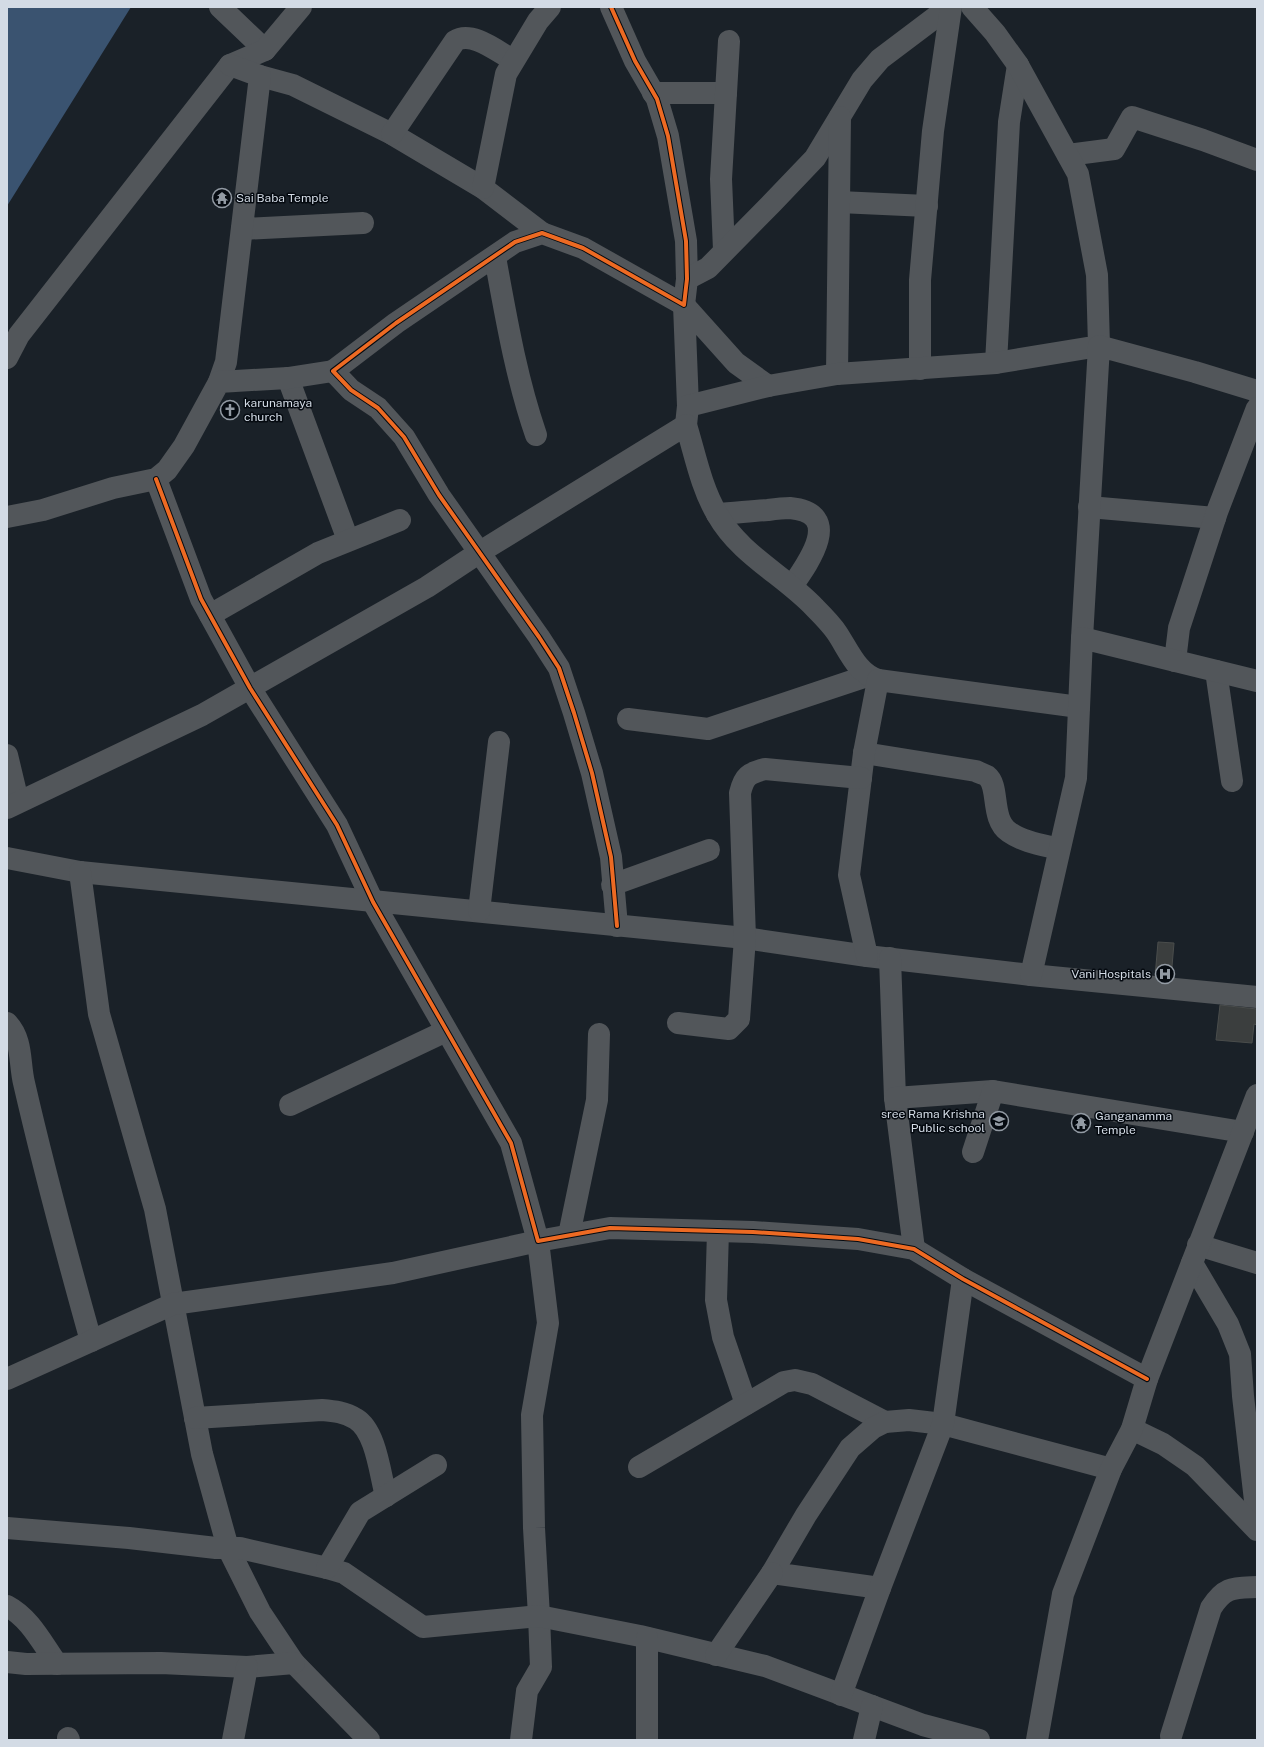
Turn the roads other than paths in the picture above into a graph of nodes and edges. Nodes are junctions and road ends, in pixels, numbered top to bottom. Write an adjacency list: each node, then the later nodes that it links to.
1 (220, 7): 8 (street)
2 (301, 7): 8 (street)
3 (550, 7): 9 (street)
4 (611, 7): 13 (street)
5 (950, 7): 15 (street); 21 (street)
6 (972, 7): 11 (street)
7 (729, 41): 14 (street)
8 (265, 50): 10 (street)
9 (513, 60): 16 (street); 19 (street)
10 (230, 64): 12 (street); 30 (street)
11 (1018, 65): 17 (street); 31 (street)
12 (260, 76): 16 (street); 23 (street)
13 (653, 93): 14 (street); 27 (street)
14 (726, 93): 25 (street)
15 (840, 117): 20 (street); 25 (street)
16 (392, 134): 19 (street)
17 (1068, 155): 18 (street); 29 (street)
18 (1257, 160)
19 (483, 188): 24 (street)
20 (839, 202): 21 (street); 34 (street)
21 (927, 206): 32 (street)
22 (363, 223): 23 (street)
23 (242, 229): 36 (street)
24 (542, 233): 26 (street); 28 (street)
25 (724, 250): 27 (street)
26 (495, 257): 33 (street); 41 (street)
27 (688, 278): 28 (street)
28 (684, 305): 37 (street); 40 (street)
29 (1099, 346): 31 (street); 38 (street); 43 (street)
30 (7, 358)
31 (996, 364): 32 (street)
32 (920, 369): 34 (street)
33 (333, 371): 35 (street); 49 (street)
34 (837, 374): 37 (street)
35 (288, 378): 36 (street); 48 (street)
36 (219, 382): 42 (street)
37 (768, 386): 40 (street)
38 (1257, 391)
39 (1257, 408): 46 (street)
40 (687, 415): 44 (street); 49 (street)
41 (536, 435)
42 (156, 479): 45 (street); 51 (street)
43 (1089, 507): 46 (street); 52 (street)
44 (717, 514): 50 (street); 50 (street)
45 (7, 517)
46 (1216, 518): 53 (street)
47 (400, 520): 48 (street)
48 (348, 540): 51 (street)
49 (480, 552): 57 (street); 70 (street)
50 (792, 586): 55 (street)
51 (210, 616): 57 (street)
52 (1082, 638): 53 (street); 58 (street)
53 (1175, 661): 54 (street)
54 (1216, 671): 56 (street); 64 (street)
55 (873, 678): 58 (street); 59 (street); 61 (street)
56 (1257, 681)
57 (250, 688): 65 (street); 71 (street)
58 (1079, 706): 67 (street)
59 (628, 719)
60 (499, 742): 72 (street)
61 (864, 753): 63 (street); 67 (street)
62 (7, 755): 65 (street)
63 (861, 778): 74 (street); 75 (street)
64 (1232, 782)
65 (13, 804)
66 (709, 850): 70 (street)
67 (1059, 850): 77 (street)
68 (7, 858): 69 (street)
69 (80, 872): 71 (street); 96 (street)
70 (612, 885): 73 (street)
71 (373, 902): 72 (street); 81 (street)
72 (479, 911): 73 (street)
73 (616, 926): 74 (street)
74 (745, 938): 75 (street); 80 (street)
75 (867, 956): 76 (street)
76 (890, 958): 77 (street); 85 (street)
77 (1031, 975): 78 (street)
78 (1257, 997)
79 (7, 1023): 97 (street)
80 (678, 1023)
81 (446, 1031): 86 (street); 91 (street)
82 (599, 1034): 90 (street)
83 (993, 1091): 85 (street); 87 (street); 88 (street)
84 (1257, 1095): 87 (street)
85 (895, 1098): 92 (street)
86 (290, 1105)
87 (1242, 1132): 93 (street)
88 (973, 1152)
89 (718, 1231): 90 (street); 92 (street); 100 (street)
90 (569, 1235): 91 (street)
91 (538, 1240): 96 (street); 118 (street)
92 (914, 1249): 95 (street)
93 (1195, 1254): 94 (street); 99 (street); 109 (street)
94 (1257, 1263)
95 (963, 1279): 99 (street); 103 (street)
96 (173, 1304): 97 (street); 101 (street)
97 (91, 1341): 98 (street)
98 (7, 1379)
99 (1147, 1379): 104 (street)
100 (746, 1404): 102 (street); 106 (street)
101 (195, 1418): 108 (street); 112 (street)
102 (885, 1422): 103 (street); 114 (street)
103 (943, 1424): 107 (street); 116 (street)
104 (1132, 1429): 107 (street); 111 (street)
105 (436, 1465): 108 (street)
106 (638, 1467)
107 (1111, 1469): 134 (street)
108 (386, 1496): 113 (street)
109 (1257, 1518)
110 (7, 1528): 112 (street)
111 (1257, 1530)
112 (228, 1548): 113 (street); 122 (street)
113 (327, 1568): 118 (street)
114 (772, 1573): 116 (street); 120 (street)
115 (1257, 1587): 127 (street)
116 (880, 1588): 125 (street)
117 (7, 1606): 123 (street)
118 (539, 1616): 119 (street); 130 (street)
119 (647, 1638): 120 (street); 131 (street)
120 (716, 1655): 125 (street)
121 (7, 1662): 123 (street)
122 (294, 1663): 124 (street); 129 (street)
123 (56, 1664): 124 (street)
124 (247, 1667): 128 (street)
125 (841, 1694): 126 (street)
126 (872, 1706): 132 (street); 133 (street)
127 (1171, 1736)
128 (232, 1740)
129 (369, 1740)
130 (521, 1740)
131 (646, 1740)
132 (864, 1740)
133 (979, 1740)
134 (1037, 1740)

